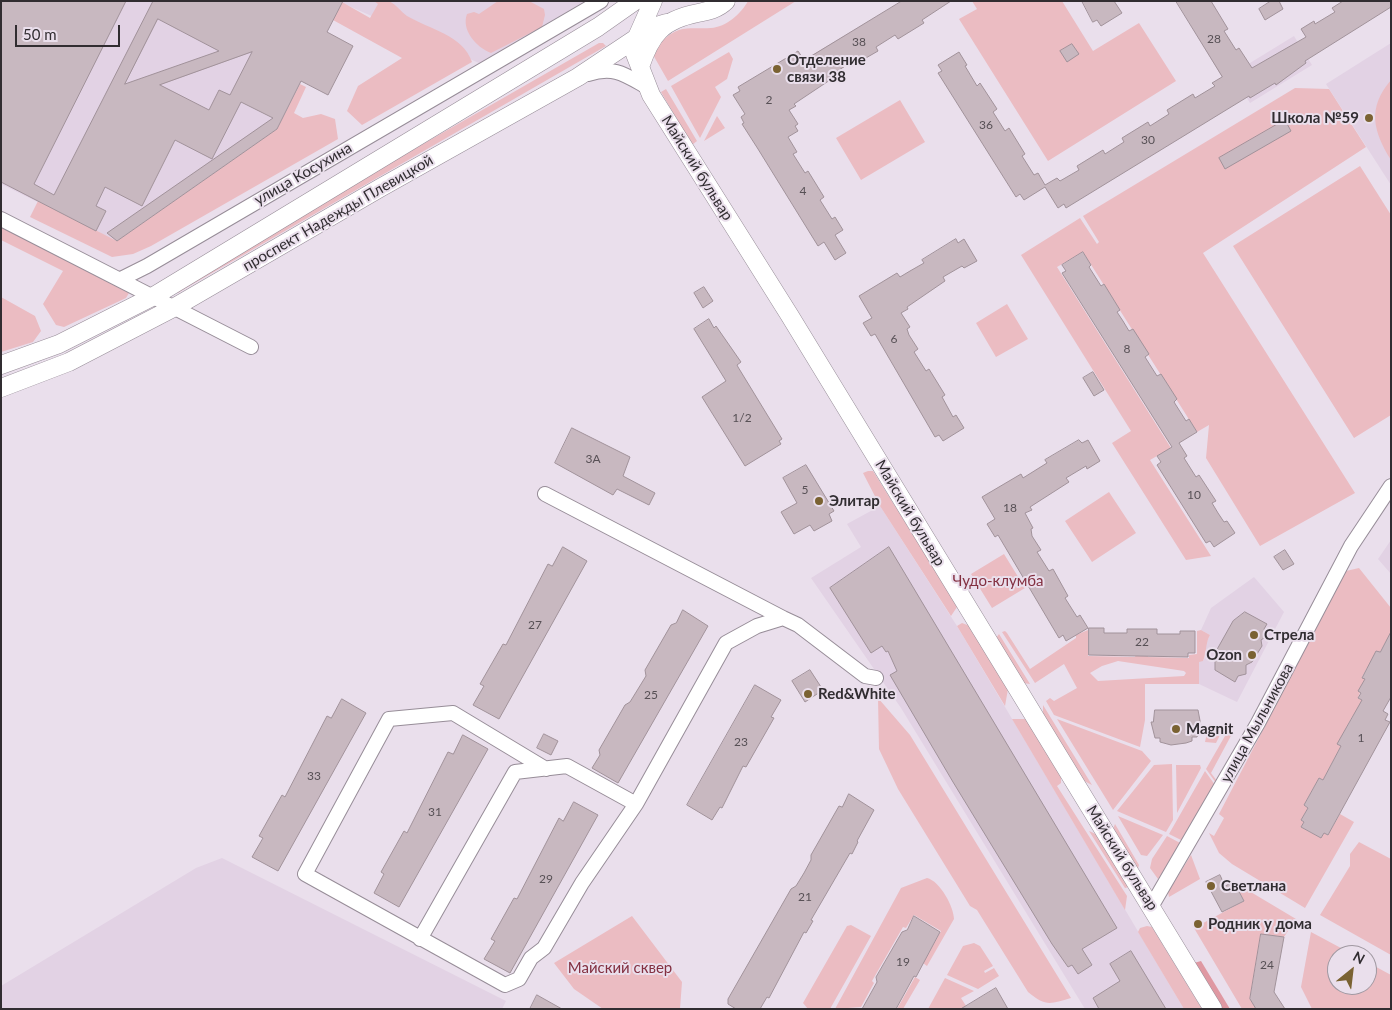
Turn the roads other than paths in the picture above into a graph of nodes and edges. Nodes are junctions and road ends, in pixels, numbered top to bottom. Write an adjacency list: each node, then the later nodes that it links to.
1 (601, 1): 13 (street, улица Косухина)
2 (634, 1): 14 (main road, проспект Надежды Плевицкой)
3 (653, 1): 8 (main road)
4 (677, 1): 6 (main road)
5 (726, 1): 6 (main road)
6 (709, 11): 7 (main road, проспект Надежды Плевицкой)
7 (666, 23): 8 (main road, проспект Надежды Плевицкой); 9 (main road)
8 (637, 37): 9 (main road, Майский бульвар); 10 (main road, проспект Надежды Плевицкой)
9 (640, 68): 11 (main road, Майский бульвар)
10 (578, 77): 11 (street); 15 (main road, проспект Надежды Плевицкой)
11 (646, 87): 25 (main road, Майский бульвар)
12 (1, 219): 13 (street)
13 (121, 279): 14 (street)
14 (154, 296): 15 (street); 17 (main road, проспект Надежды Плевицкой)
15 (175, 307): 16 (street); 18 (main road, проспект Надежды Плевицкой)
16 (251, 347)
17 (1, 365)
18 (1, 388)
19 (1391, 486): 25 (street, улица Мыльникова)
20 (545, 494): 21 (street)
21 (783, 618): 22 (street); 24 (street)
22 (876, 678)
23 (546, 769): 24 (street); 26 (street); 26 (street)
24 (636, 804): 26 (street)
25 (1151, 906): 27 (main road, Майский бульвар)
26 (420, 939)
27 (1213, 1009)

